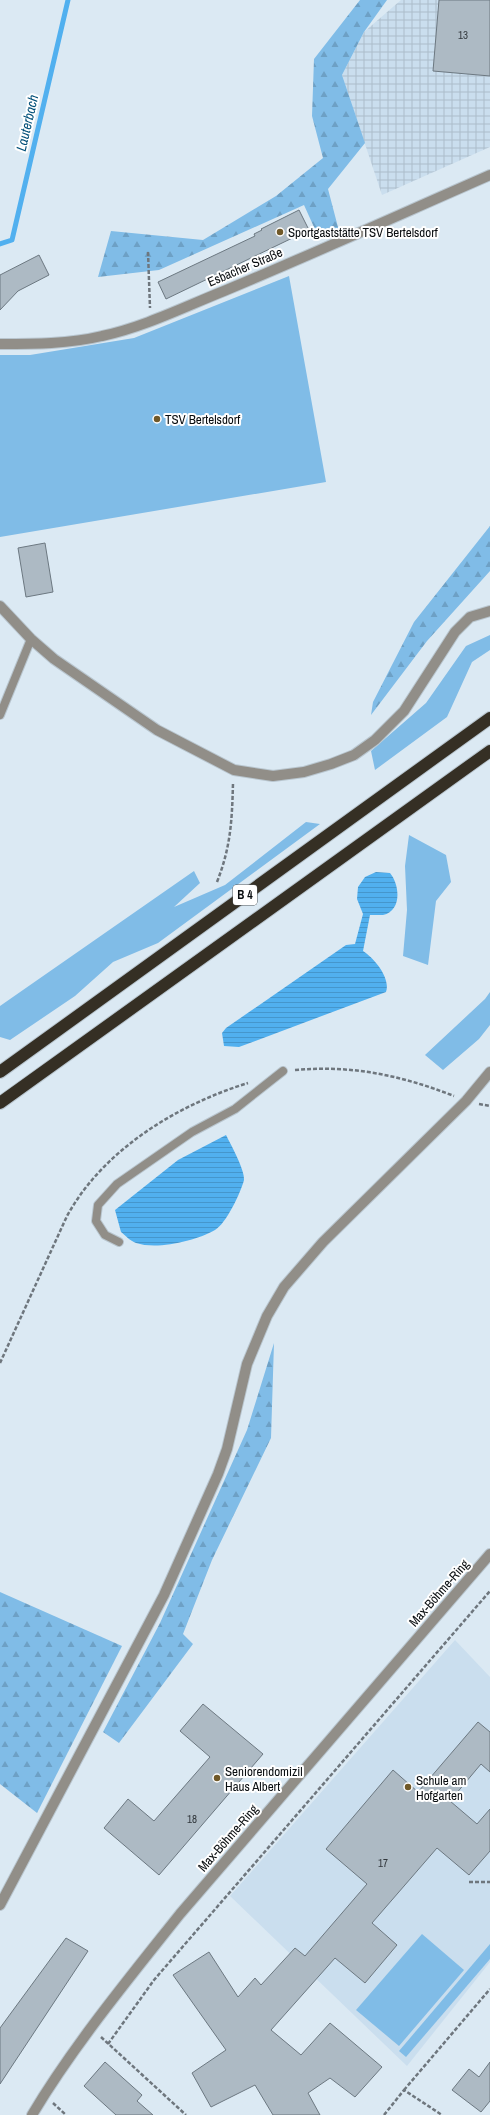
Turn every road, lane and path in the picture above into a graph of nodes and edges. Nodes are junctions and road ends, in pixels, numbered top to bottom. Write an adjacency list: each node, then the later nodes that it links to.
1 (490, 175): 3 (street, Esbacher Straße)
2 (148, 252): 3 (path)
3 (150, 321): 4 (street, Esbacher Straße)
4 (0, 344)
5 (0, 606): 7 (street)
6 (490, 611): 11 (street)
7 (31, 639): 8 (lane); 11 (street)
8 (0, 714)
9 (490, 718): 14 (highway, B 4)
10 (490, 751): 18 (highway, B 4)
11 (234, 770): 12 (path)
12 (217, 882)
13 (283, 1071): 17 (path); 19 (lane)
14 (0, 1072)
15 (490, 1072): 17 (street)
16 (253, 1081): 20 (path)
17 (466, 1101): 25 (street)
18 (0, 1103)
19 (119, 1242)
20 (0, 1363)
21 (490, 1554): 27 (street, Max-Böhme-Ring)
22 (490, 1591): 28 (path)
23 (469, 1882): 24 (path)
24 (490, 1882)
25 (0, 1905)
26 (490, 1989): 29 (path)
27 (92, 2028): 28 (path); 30 (street, Max-Böhme-Ring)
28 (108, 2044): 31 (path)
29 (404, 2090): 32 (path); 33 (path)
30 (32, 2115)
31 (186, 2115)
32 (384, 2115)
33 (442, 2115)

